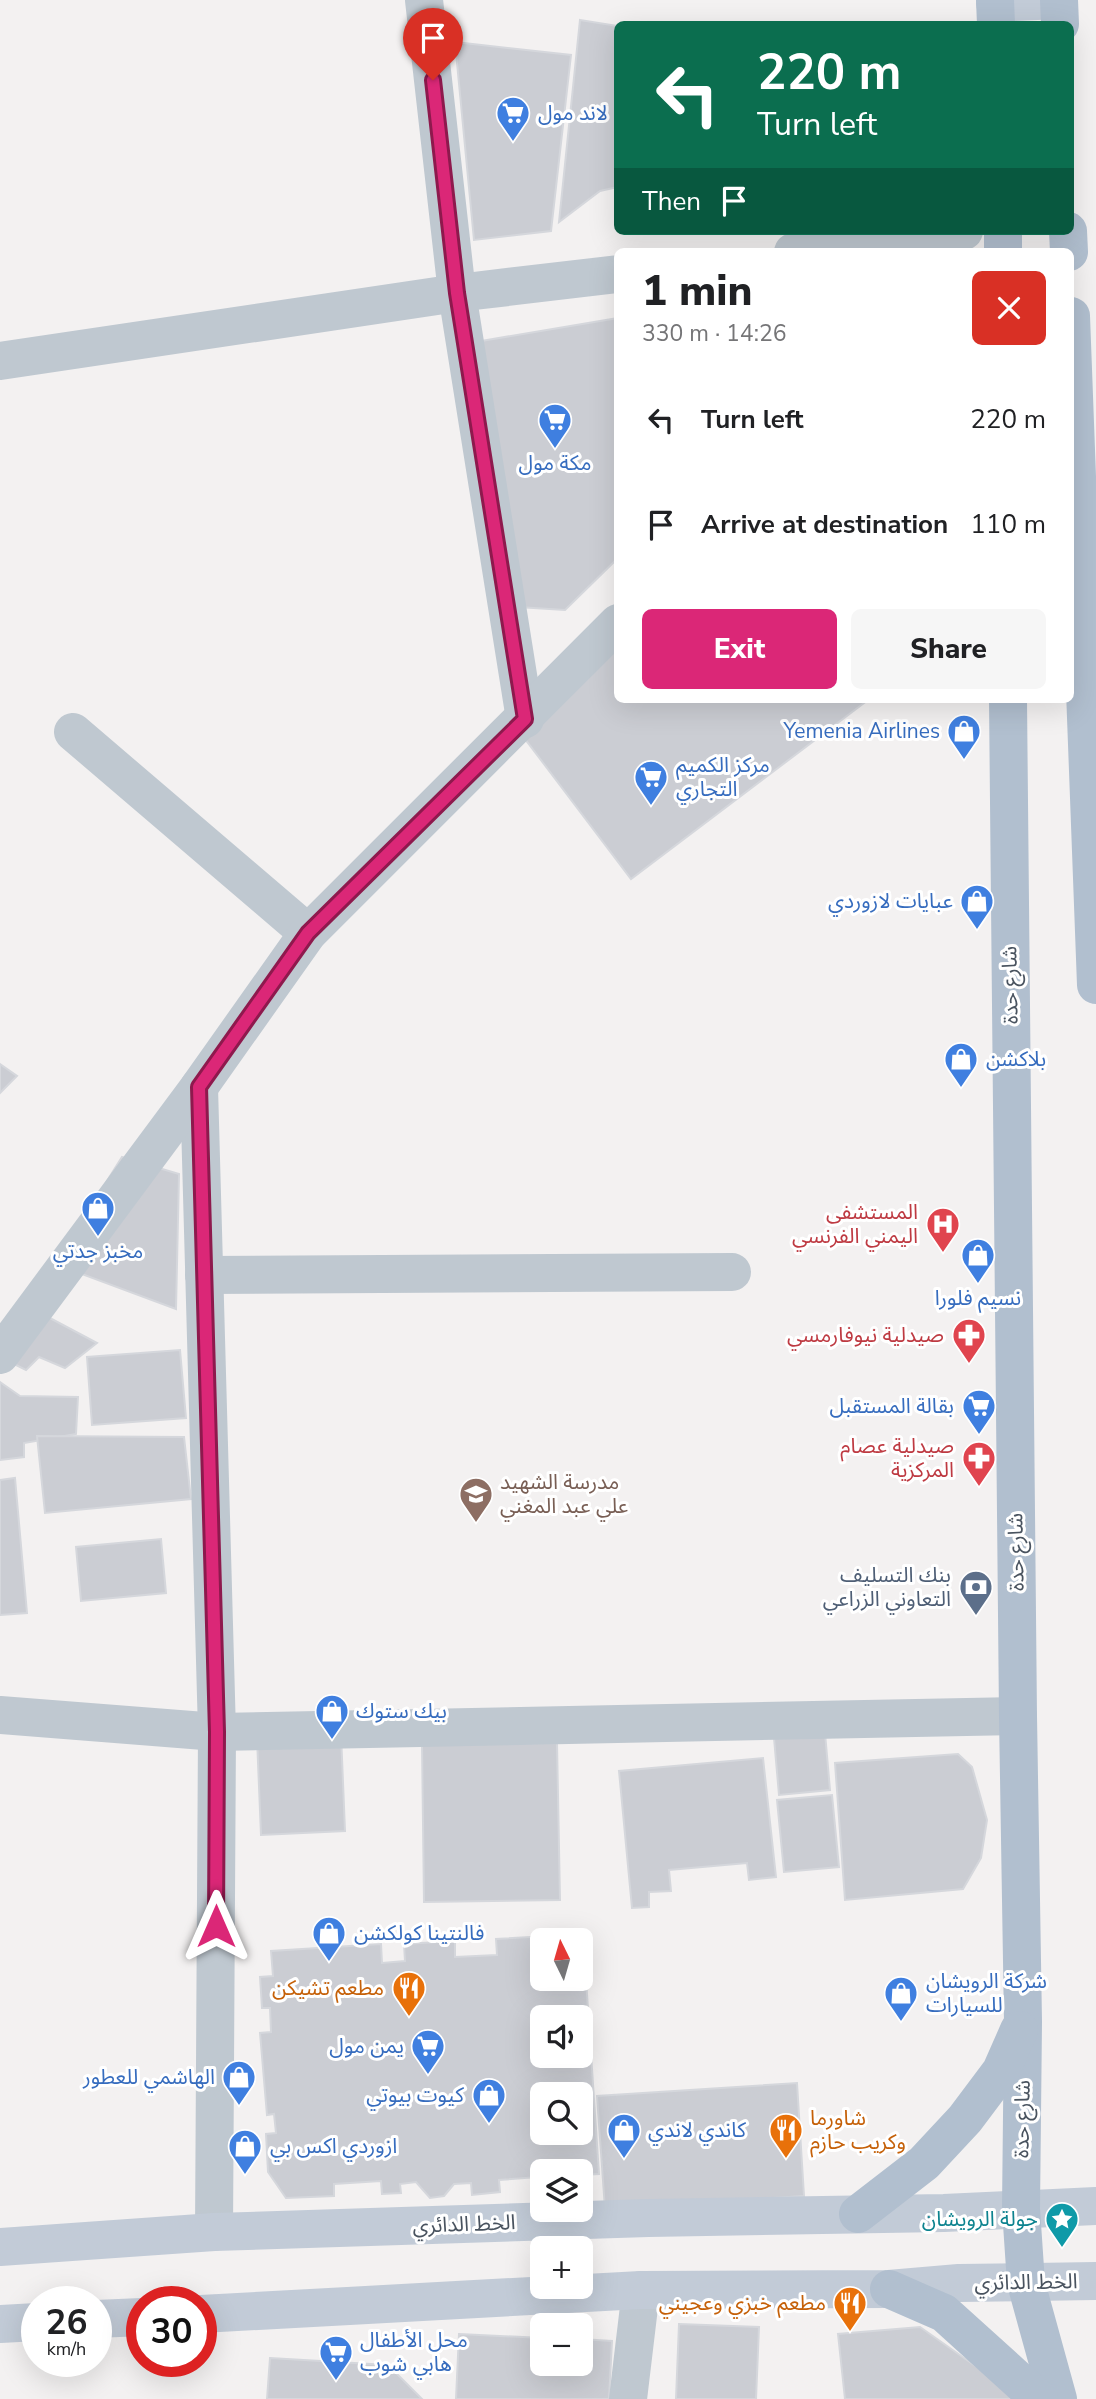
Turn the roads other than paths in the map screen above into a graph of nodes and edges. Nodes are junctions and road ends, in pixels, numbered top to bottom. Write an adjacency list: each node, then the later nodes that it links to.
1 (424, 0): 10 (street)
2 (1059, 0): 3 (main road); 4 (main road)
3 (995, 9)
4 (1060, 21)
5 (931, 235): 7 (street)
6 (997, 235): 8 (street)
7 (826, 248)
8 (982, 248)
9 (614, 274): 10 (street)
10 (457, 293): 12 (street); 16 (street)
11 (1074, 356): 13 (main road)
12 (0, 361)
13 (1087, 531): 19 (main road)
14 (614, 627): 16 (street)
15 (1008, 703): 25 (main road, شارع حدة)
16 (525, 719): 18 (street)
17 (73, 732): 18 (street)
18 (308, 933): 20 (street)
19 (1096, 985)
20 (199, 1087): 22 (street); 23 (street)
21 (732, 1272): 22 (street)
22 (204, 1275): 26 (street)
23 (0, 1355)
24 (0, 1715): 26 (street)
25 (1018, 1716): 26 (street); 27 (main road, شارع حدة)
26 (217, 1732): 31 (street)
27 (1023, 2022): 29 (main road, شارع حدة); 30 (main road)
28 (1096, 2206): 29 (main road, الخط الدائري)
29 (1021, 2208): 30 (main road, الخط الدائري); 34 (main road, شارع حدة)
30 (858, 2214): 31 (main road, الخط الدائري)
31 (214, 2232): 32 (main road, الخط الدائري)
32 (0, 2247)
33 (1096, 2281): 34 (main road, الخط الدائري)
34 (1026, 2283): 35 (main road, الخط الدائري); 42 (main road, شارع حدة)
35 (889, 2289): 36 (main road, الخط الدائري); 41 (main road)
36 (641, 2290): 37 (main road, الخط الدائري); 40 (street)
37 (217, 2313)
38 (21, 2323): 39 (main road)
39 (0, 2324)
40 (628, 2399)
41 (1039, 2399)
42 (1058, 2399)

